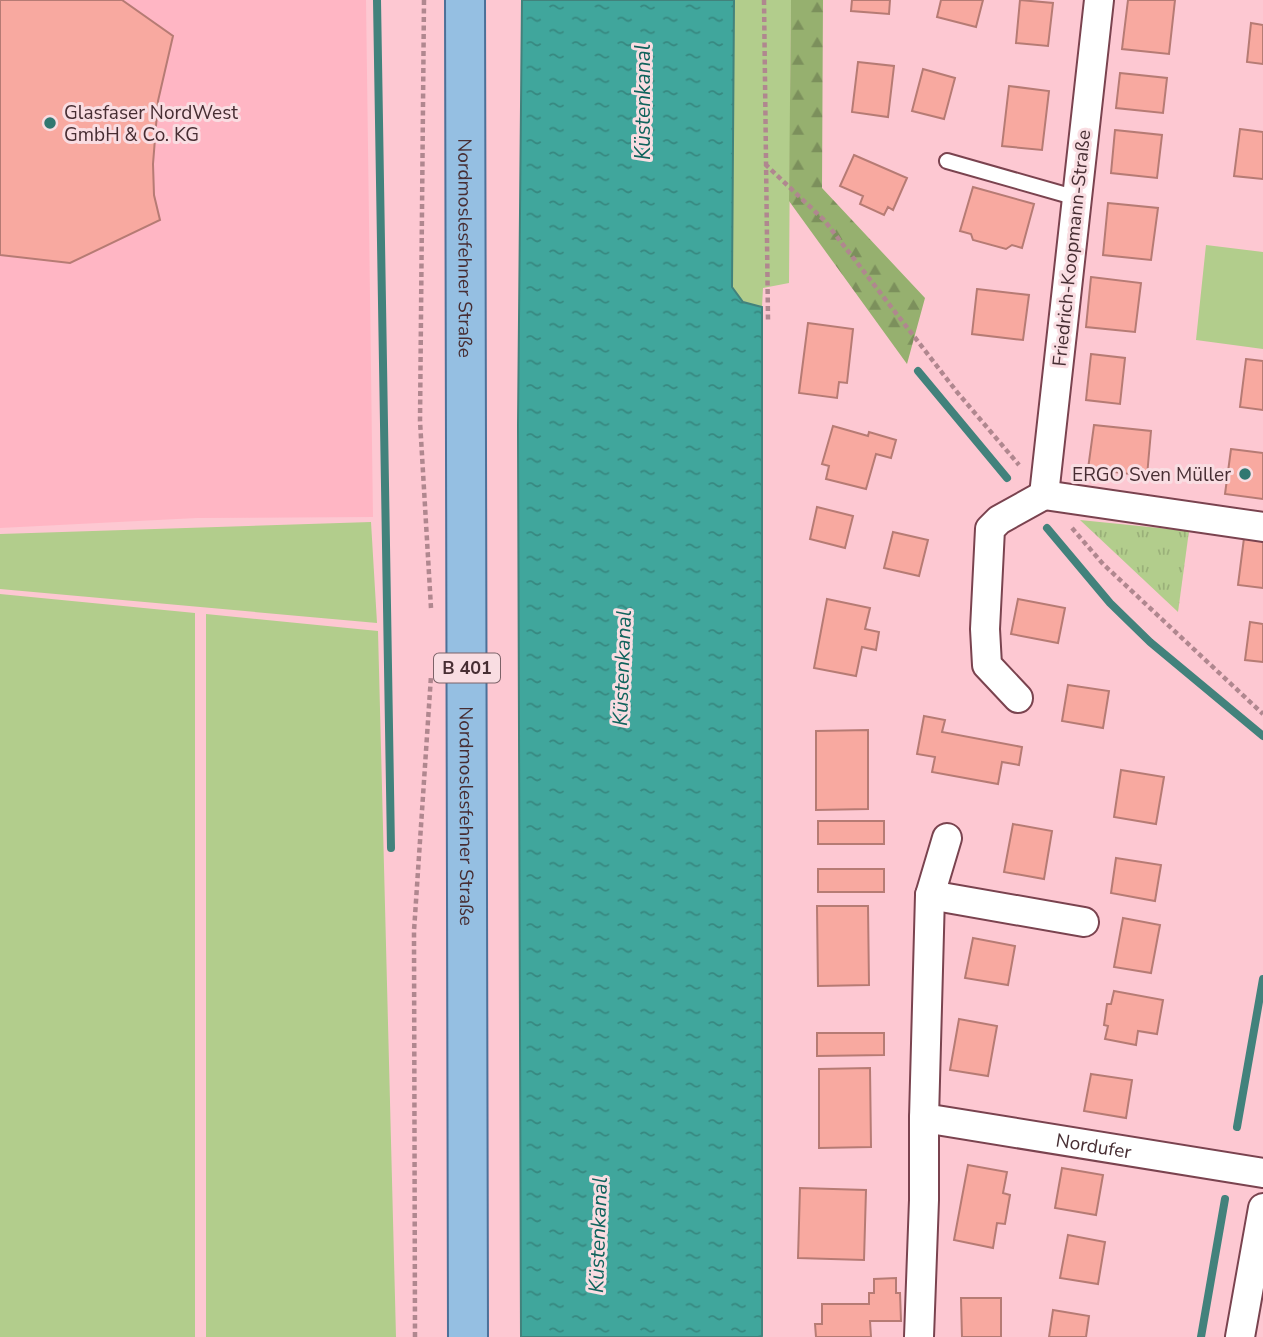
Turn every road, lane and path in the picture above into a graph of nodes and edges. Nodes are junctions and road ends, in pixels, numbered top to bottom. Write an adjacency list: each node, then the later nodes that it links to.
1 (424, 0): 11 (path)
2 (465, 0): 22 (main road, Nordmoslesfehner Straße / B 401)
3 (764, 0): 6 (path)
4 (1099, 0): 7 (street, Friedrich-Koopmann-Straße)
5 (947, 161): 7 (lane)
6 (765, 164): 8 (path); 9 (path)
7 (1077, 198): 9 (street, Friedrich-Koopmann-Straße)
8 (768, 320)
9 (1044, 495): 10 (street); 13 (street); 14 (path)
10 (1263, 527)
11 (431, 619)
12 (431, 673): 21 (path)
13 (1018, 698)
14 (1263, 714)
15 (947, 838): 16 (street)
16 (930, 895): 17 (street); 18 (street)
17 (1084, 922)
18 (924, 1118): 19 (street, Nordufer); 23 (street)
19 (1263, 1173)
20 (1262, 1219): 24 (street)
21 (415, 1337)
22 (468, 1337)
23 (919, 1337)
24 (1240, 1337)

